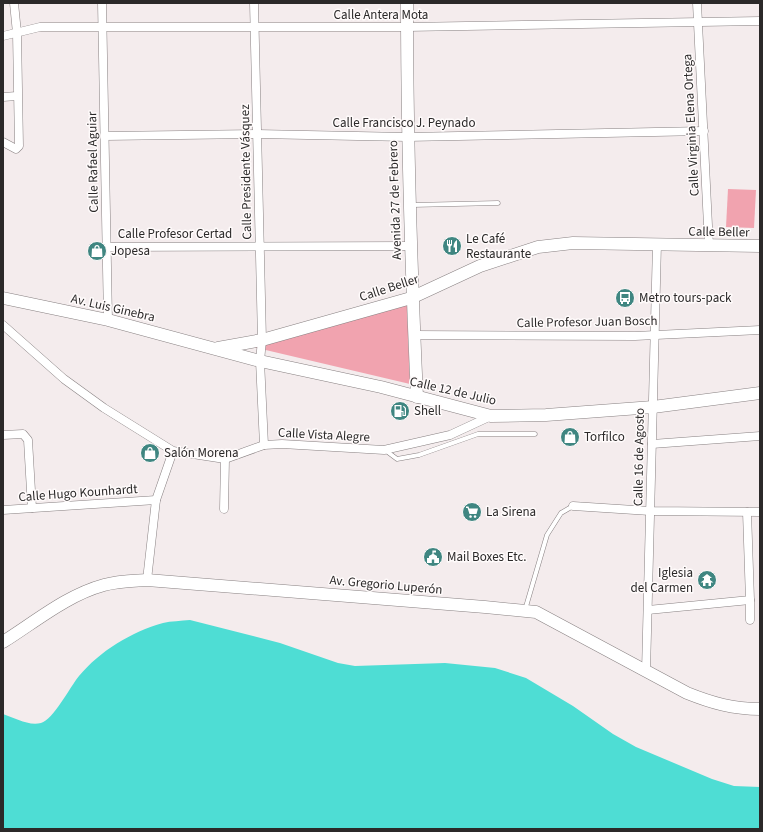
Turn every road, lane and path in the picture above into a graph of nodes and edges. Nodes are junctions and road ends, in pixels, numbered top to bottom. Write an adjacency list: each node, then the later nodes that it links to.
1 (14, 3): 11 (street)
2 (102, 3): 9 (street, Calle Rafael Aguiar)
3 (254, 3): 10 (street, Calle Presidente Vásquez)
4 (407, 3): 8 (street, Avenida 27 de Febrero)
5 (697, 3): 7 (street, Calle Virginia Elena Ortega)
6 (760, 21): 7 (street, Calle Antera Mota)
7 (698, 23): 8 (street, Calle Antera Mota); 15 (street, Calle Virginia Elena Ortega)
8 (407, 27): 10 (street, Calle Antera Mota); 18 (street, Avenida 27 de Febrero)
9 (103, 28): 10 (street, Calle Antera Mota); 11 (street, Calle Antera Mota); 17 (street, Calle Rafael Aguiar)
10 (254, 28): 16 (street, Calle Presidente Vásquez)
11 (17, 32): 12 (street, Calle Antera Mota); 13 (street)
12 (3, 36)
13 (17, 96): 14 (street); 19 (street)
14 (3, 97)
15 (704, 131): 18 (street, Calle Francisco J. Peynado); 26 (street, Calle Virginia Elena Ortega)
16 (257, 134): 17 (street, Calle Francisco J. Peynado); 18 (street, Calle Francisco J. Peynado); 23 (street, Calle Presidente Vásquez)
17 (105, 136): 24 (street, Calle Rafael Aguiar)
18 (407, 137): 21 (street, Avenida 27 de Febrero)
19 (3, 142)
20 (498, 203): 21 (lane)
21 (409, 205): 25 (street, Avenida 27 de Febrero)
22 (657, 244): 26 (street, Calle Beller); 29 (street, Calle Beller); 33 (street, Calle 16 de Agosto)
23 (260, 245): 24 (street, Calle Profesor Certad); 25 (street, Calle Profesor Certad); 35 (street, Calle Presidente Vásquez)
24 (107, 246): 30 (street, Calle Rafael Aguiar)
25 (411, 246): 29 (street, Avenida 27 de Febrero)
26 (709, 246): 27 (street, Calle Beller)
27 (760, 246)
28 (3, 298): 30 (street, Av. Luis Ginebra)
29 (412, 298): 34 (street, Avenida 27 de Febrero); 35 (street, Calle Beller)
30 (108, 320): 36 (street, Av. Luis Ginebra)
31 (3, 325): 48 (street, Calle Vista Alegre)
32 (760, 330): 33 (street, Calle Profesor Juan Bosch)
33 (654, 333): 34 (street, Calle Profesor Juan Bosch); 40 (street, Calle 16 de Agosto)
34 (414, 335): 39 (street, Avenida 27 de Febrero)
35 (262, 340): 36 (street, Calle Beller); 37 (street, Calle Presidente Vásquez)
36 (215, 348): 37 (street, Calle 12 de Julio)
37 (260, 361): 39 (street, Calle 12 de Julio); 46 (street)
38 (760, 393): 40 (street, Calle 12 de Julio)
39 (417, 397): 41 (street, Calle 12 de Julio)
40 (653, 407): 41 (street, Calle 12 de Julio); 45 (street, Calle 16 de Agosto)
41 (491, 416): 47 (street, Calle Vista Alegre)
42 (535, 434): 47 (lane)
43 (3, 435): 52 (street)
44 (760, 436): 45 (street)
45 (652, 444): 55 (street, Calle 16 de Agosto)
46 (264, 445): 47 (street, Calle Vista Alegre); 49 (street, Calle Vista Alegre)
47 (384, 450)
48 (173, 451): 49 (street, Calle Vista Alegre); 50 (street)
49 (225, 459): 53 (street)
50 (156, 500): 52 (street, Calle Hugo Kounhardt); 58 (street)
51 (572, 506): 55 (street); 61 (lane)
52 (32, 508): 54 (street, Calle Hugo Kounhardt)
53 (224, 509)
54 (3, 510)
55 (650, 510): 56 (street); 60 (street, Calle 16 de Agosto)
56 (747, 512): 57 (street); 59 (street)
57 (760, 512)
58 (147, 580): 61 (street, Av. Gregorio Luperón); 63 (street, Av. Gregorio Luperón)
59 (750, 600): 60 (street); 62 (street)
60 (648, 610): 64 (street, Calle 16 de Agosto)
61 (525, 611): 64 (street, Av. Gregorio Luperón)
62 (750, 620)
63 (3, 642)
64 (646, 671): 65 (street, Av. Gregorio Luperón)
65 (760, 709)

